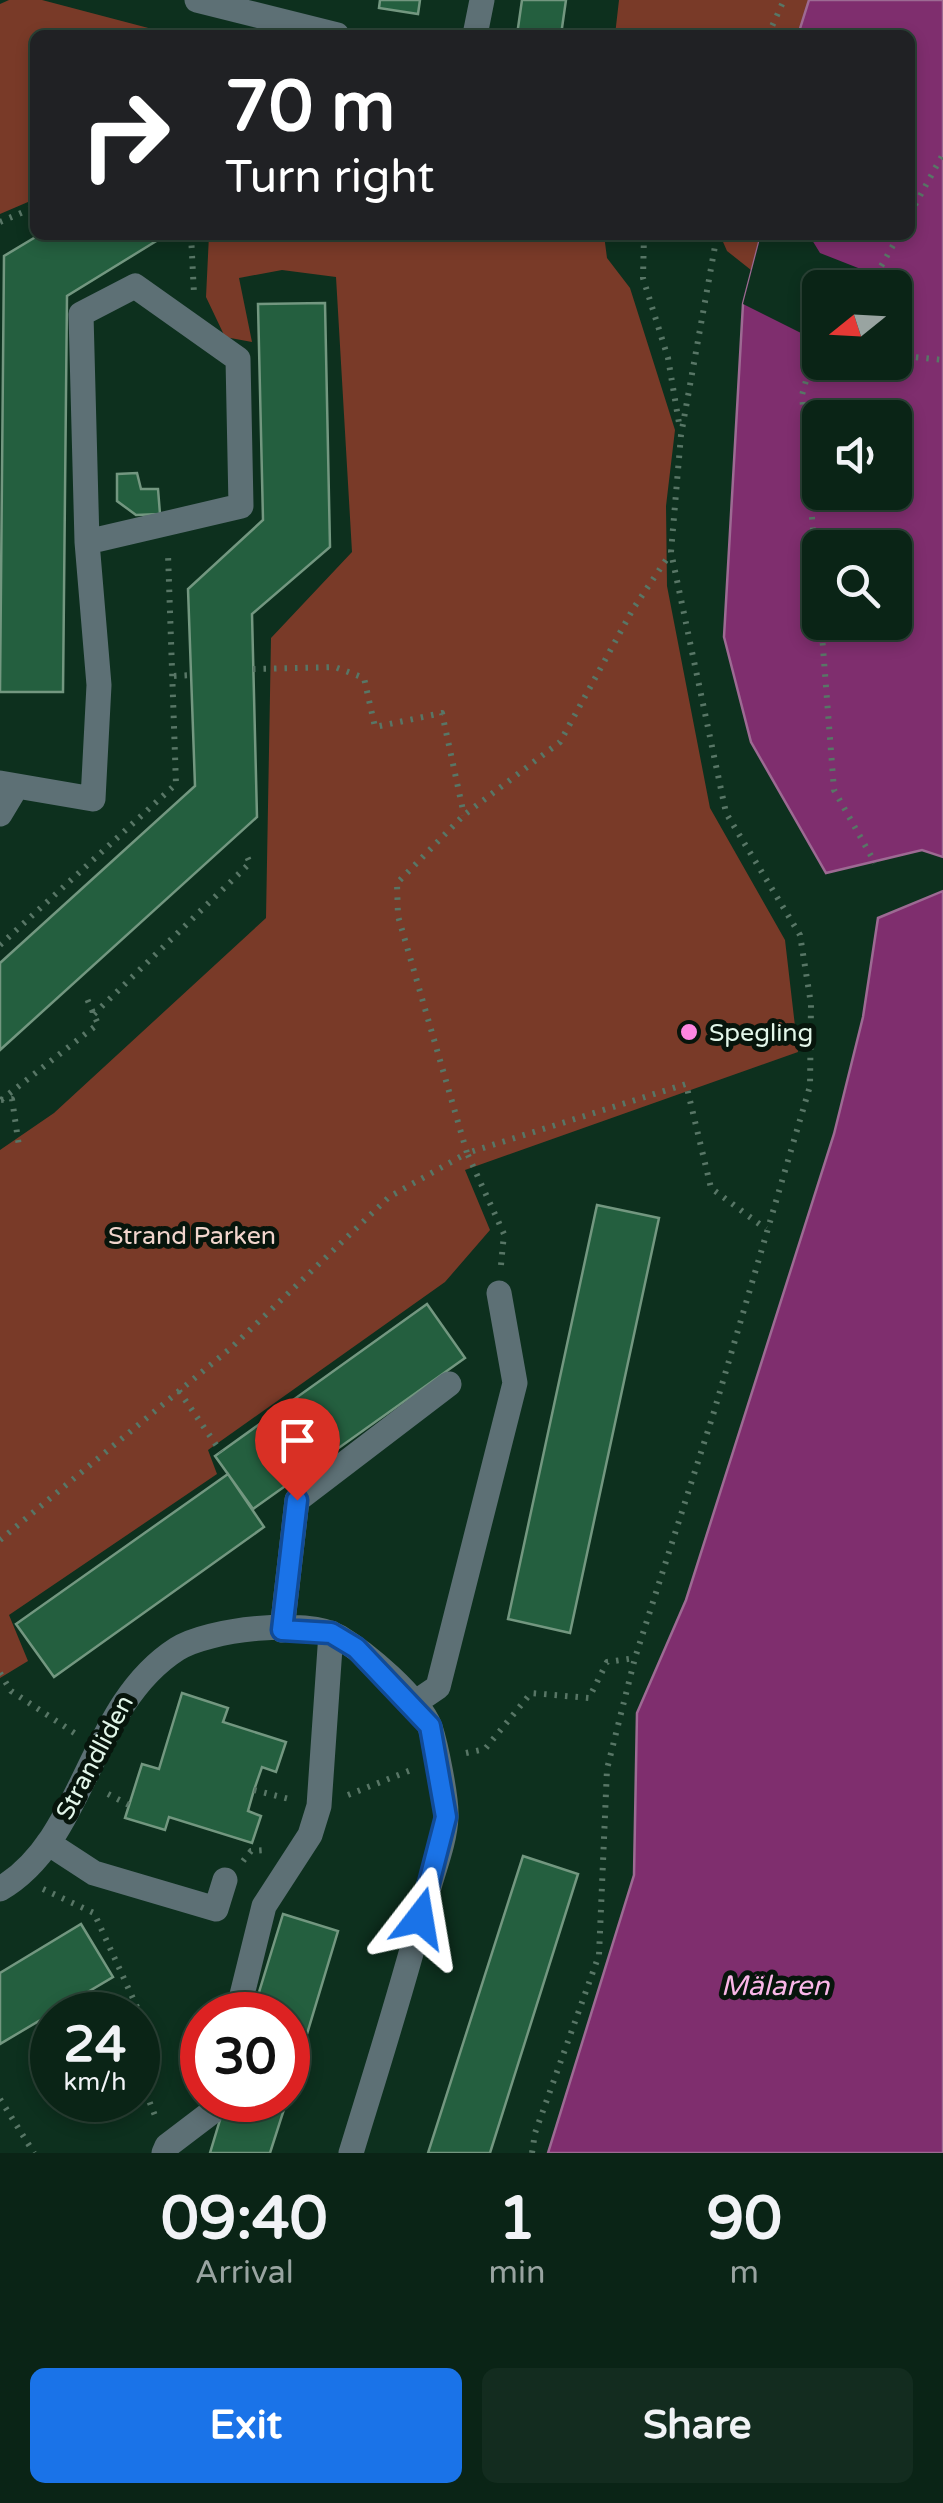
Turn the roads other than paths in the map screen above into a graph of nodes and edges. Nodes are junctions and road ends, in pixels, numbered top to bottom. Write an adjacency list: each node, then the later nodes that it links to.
1 (196, 0): 3 (street)
2 (482, 0): 4 (street)
3 (317, 30)
4 (476, 30)
5 (87, 542): 5 (street); 6 (street)
6 (7, 786): 7 (street)
7 (0, 814)
8 (498, 1292): 12 (street)
9 (449, 1384): 10 (street)
10 (282, 1630): 11 (street, Strandliden); 13 (street, Strandliden)
11 (331, 1633): 12 (street, Strandliden); 16 (street)
12 (414, 1704): 19 (street, Strandliden)
13 (48, 1843): 14 (street); 15 (street, Strandliden)
14 (226, 1880)
15 (10, 1884)
16 (243, 1992)
17 (199, 2122): 18 (street)
18 (166, 2149)
19 (351, 2153)

